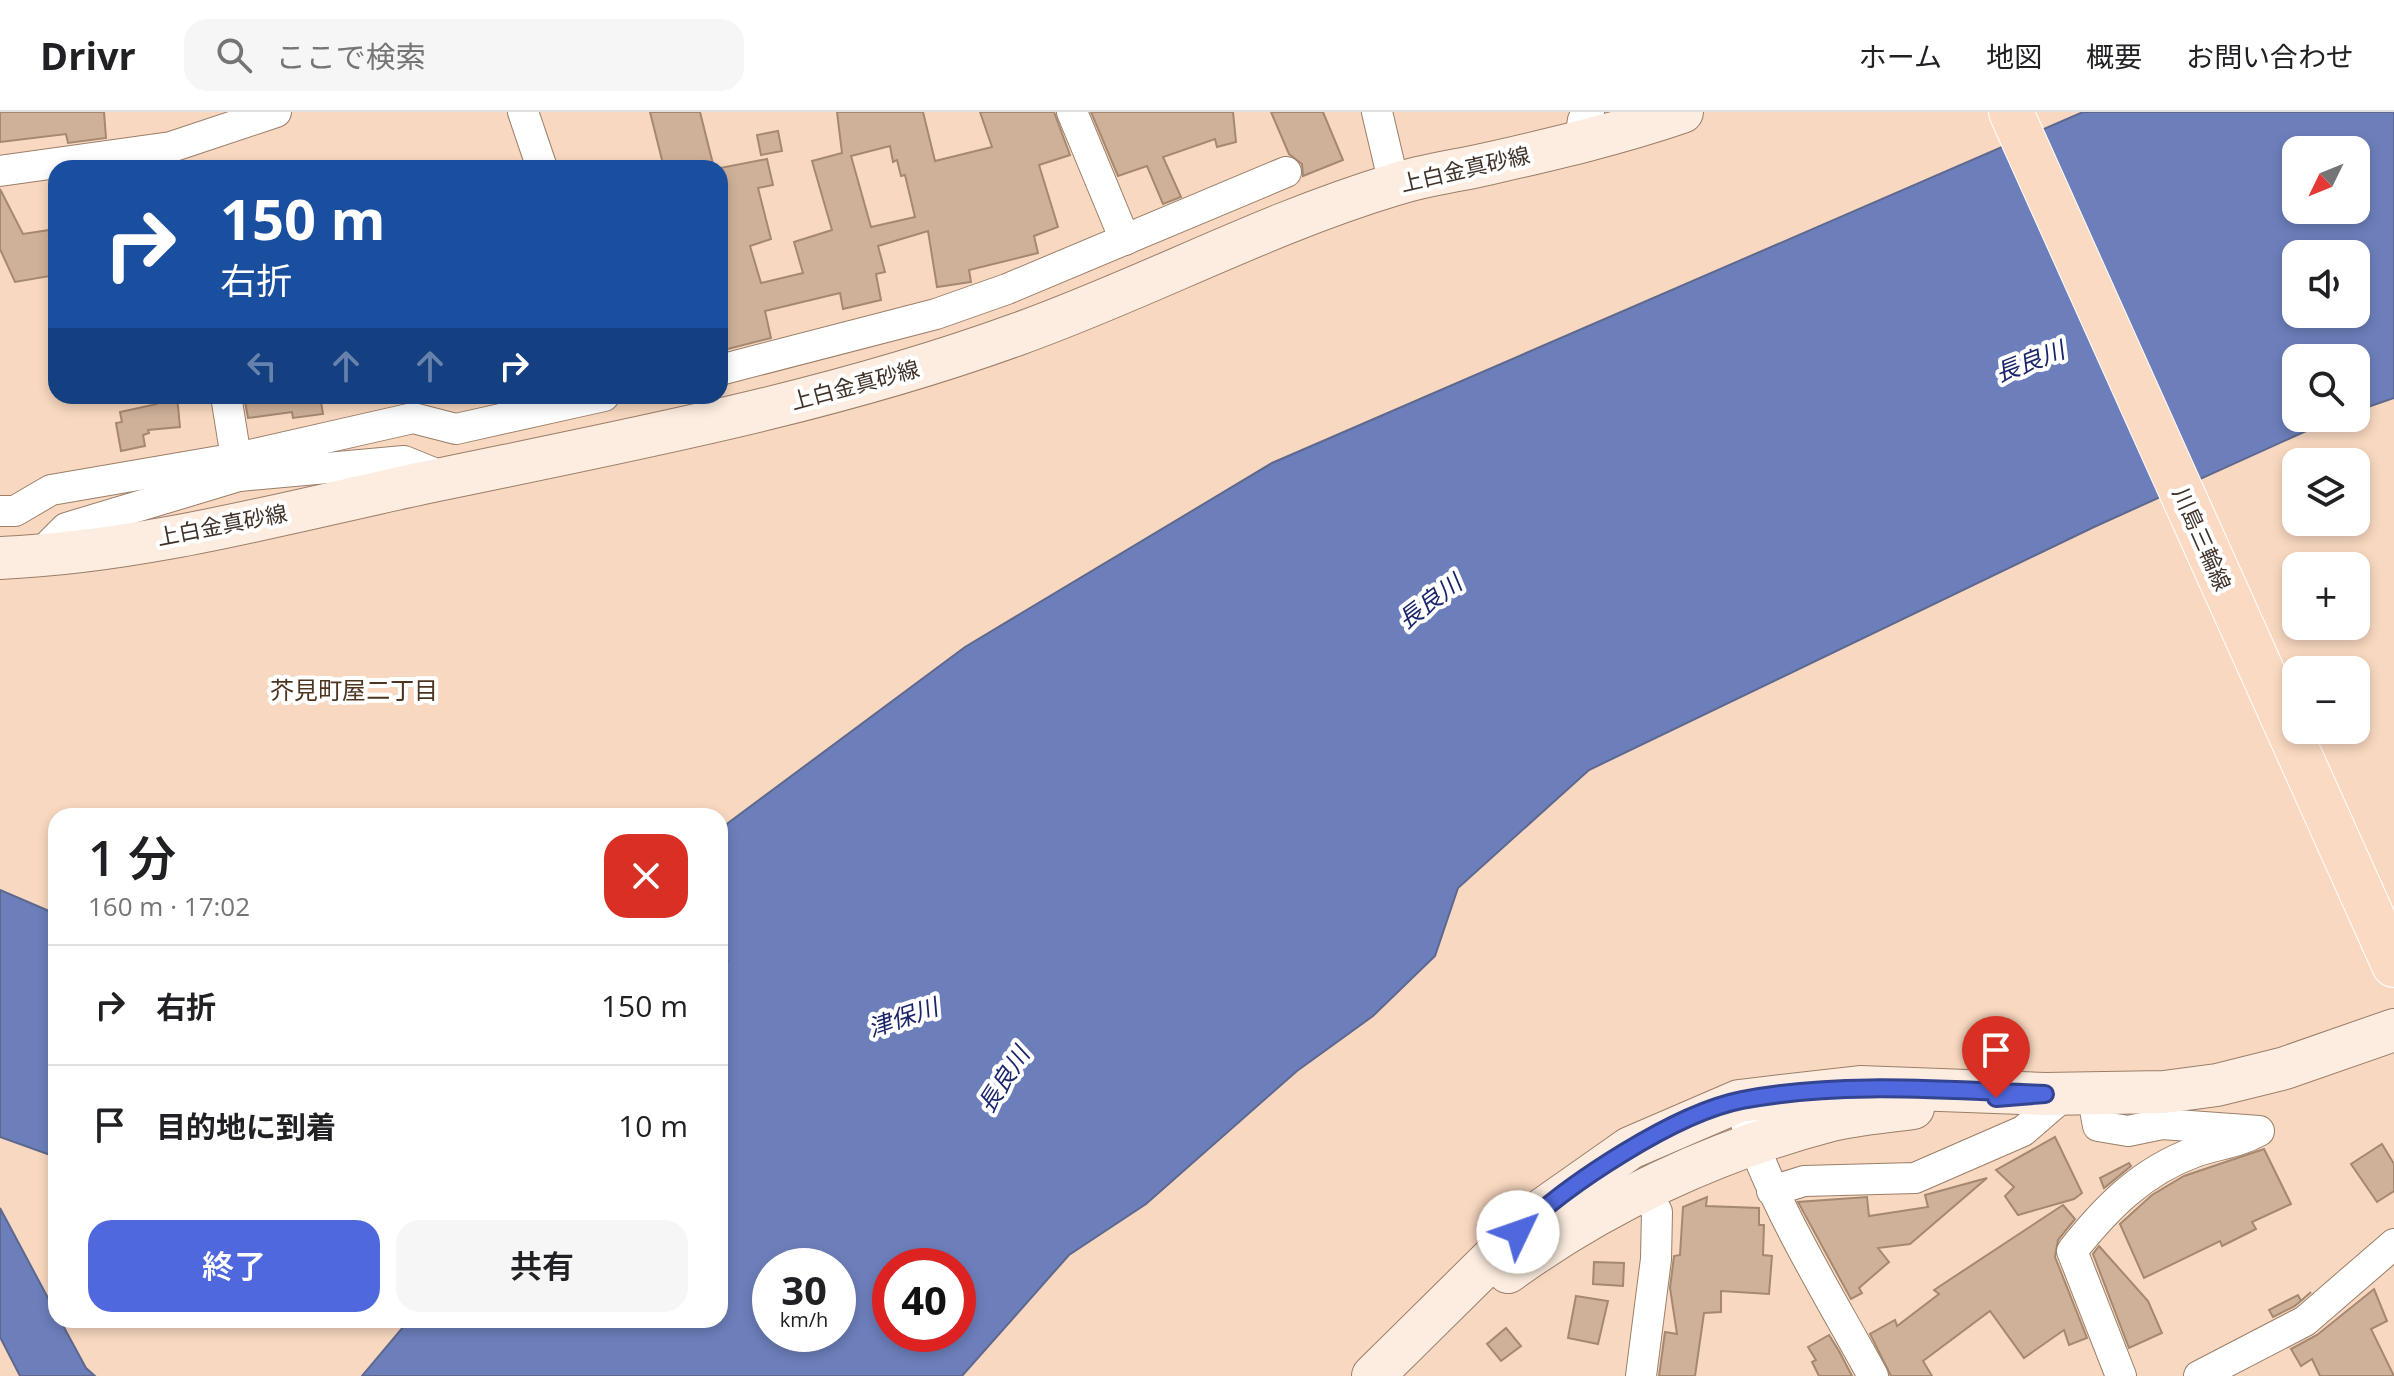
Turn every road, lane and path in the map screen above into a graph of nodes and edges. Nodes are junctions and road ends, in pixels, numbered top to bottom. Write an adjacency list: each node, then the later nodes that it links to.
1 (276, 112): 8 (street)
2 (523, 112): 10 (street)
3 (1072, 112): 15 (street)
4 (1377, 112): 14 (street)
5 (1682, 112): 7 (street, 上白金真砂線)
6 (2011, 112): 23 (main road, 川島三輪線)
7 (1584, 128): 14 (street, 上白金真砂線)
8 (172, 157): 9 (street)
9 (135, 160)
10 (539, 160)
11 (48, 167): 12 (street)
12 (0, 171)
13 (1286, 172): 15 (street)
14 (1394, 184): 20 (street, 上白金真砂線)
15 (1125, 240): 16 (street)
16 (728, 368)
17 (227, 404): 19 (street)
18 (568, 404): 19 (street)
19 (238, 467): 20 (street); 21 (street); 22 (street)
20 (446, 478): 22 (street, 上白金真砂線)
21 (0, 511)
22 (18, 557)
23 (2389, 955)
24 (2394, 1030): 25 (street)
25 (2068, 1093): 26 (street); 27 (street); 29 (street); 34 (street)
26 (1739, 1101): 27 (street); 31 (street)
27 (1752, 1145): 28 (street); 29 (street)
28 (1645, 1190): 31 (street); 32 (street)
29 (1772, 1191): 33 (street)
30 (2394, 1244): 35 (street)
31 (1374, 1376)
32 (1641, 1376)
33 (1873, 1376)
34 (2121, 1376)
35 (2199, 1376)

